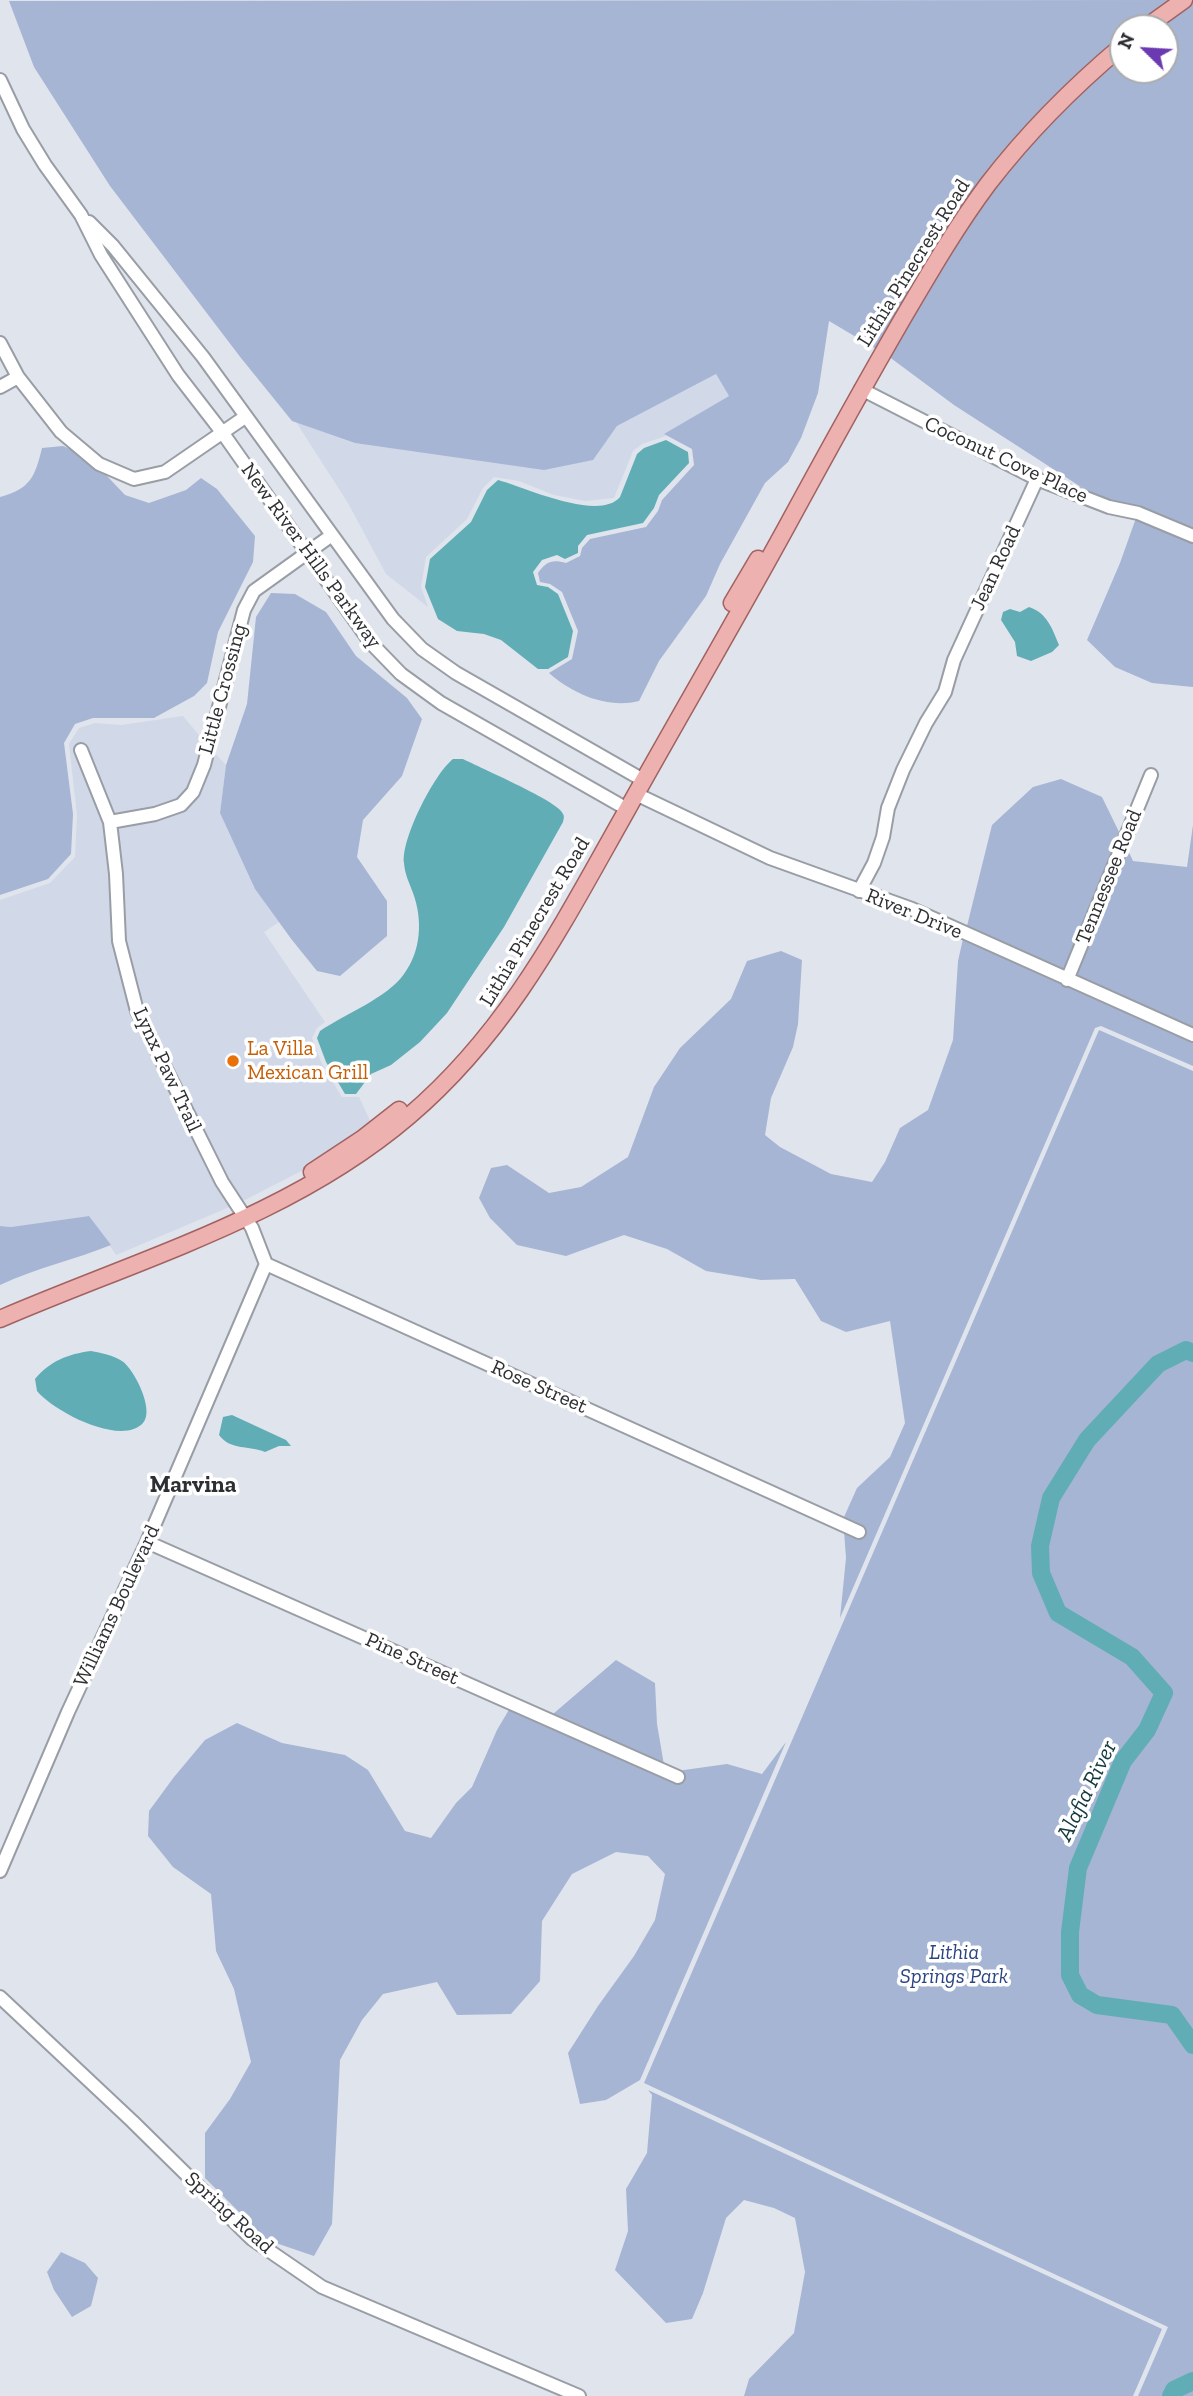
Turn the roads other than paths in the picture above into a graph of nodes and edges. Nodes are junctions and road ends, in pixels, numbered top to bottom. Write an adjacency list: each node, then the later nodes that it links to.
1 (1184, 0): 2 (main road)
2 (1164, 14)
3 (1109, 58): 9 (main road, Lithia Pinecrest Road)
4 (0, 80): 5 (street, New River Hills Parkway)
5 (81, 215): 10 (street, New River Hills Parkway); 11 (street, New River Hills Parkway)
6 (0, 343): 7 (street)
7 (18, 377): 8 (street); 11 (street)
8 (0, 387)
9 (861, 390): 12 (street, Coconut Cove Place); 18 (main road, Lithia Pinecrest Road)
10 (245, 417): 11 (street); 13 (street, New River Hills Parkway)
11 (222, 432): 15 (street, New River Hills Parkway)
12 (1037, 479): 14 (street, Coconut Cove Place); 21 (street, Jean Road)
13 (332, 535): 15 (street, Little Crossing); 18 (street, New River Hills Parkway)
14 (1193, 536)
15 (306, 552): 19 (street, New River Hills Parkway); 20 (street, Little Crossing)
16 (81, 750): 20 (street, Lynx Paw Trail)
17 (1151, 775): 22 (street, Tennessee Road)
18 (638, 783): 19 (main road, Lithia Pinecrest Road); 21 (street, River Drive)
19 (623, 807): 24 (main road, Lithia Pinecrest Road)
20 (110, 822): 24 (street, Lynx Paw Trail)
21 (859, 891): 22 (street, River Drive)
22 (1067, 980): 23 (street, River Drive)
23 (1193, 1035)
24 (243, 1212): 25 (street); 26 (main road, Lithia Pinecrest Road)
25 (266, 1264): 27 (street, Rose Street); 28 (street, Williams Boulevard)
26 (0, 1319)
27 (859, 1532)
28 (147, 1542): 29 (street, Pine Street); 30 (street, Williams Boulevard)
29 (678, 1777)
30 (0, 1871)
31 (0, 1997): 32 (street, Spring Road)
32 (579, 2396)

